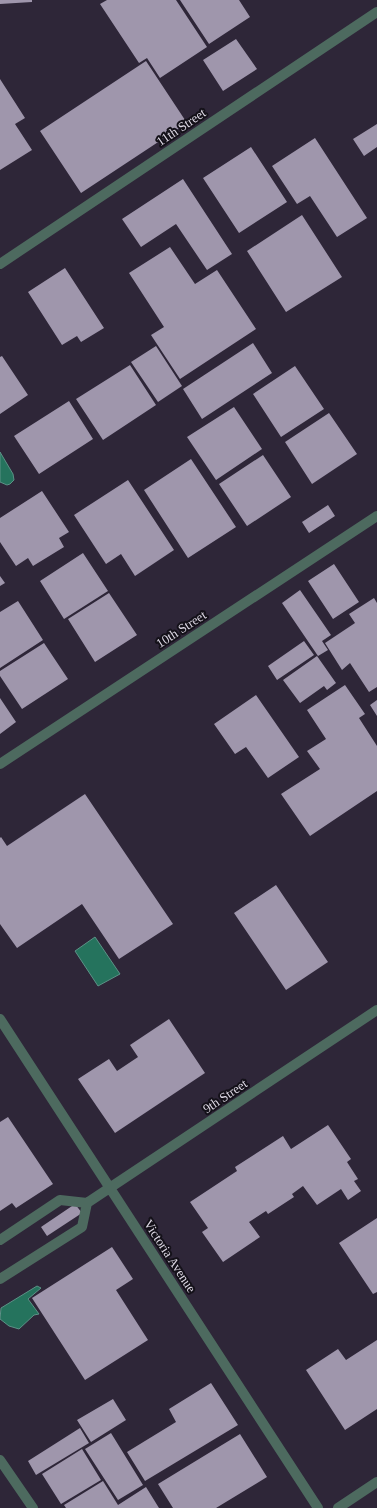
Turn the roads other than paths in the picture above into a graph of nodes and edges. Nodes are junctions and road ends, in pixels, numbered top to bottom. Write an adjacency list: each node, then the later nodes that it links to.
1 (377, 12): 2 (street, 11th Street)
2 (0, 264)
3 (377, 516): 4 (street, 10th Street)
4 (0, 764)
5 (377, 1010): 7 (street, 9th Street)
6 (0, 1019): 7 (street, Victoria Avenue)
7 (111, 1188): 8 (street, 9th Street); 14 (street, Victoria Avenue)
8 (87, 1203): 9 (street); 10 (street)
9 (0, 1240)
10 (0, 1279)
11 (0, 1460): 13 (street)
12 (377, 1482): 15 (street)
13 (32, 1508)
14 (318, 1508)
15 (338, 1508)

